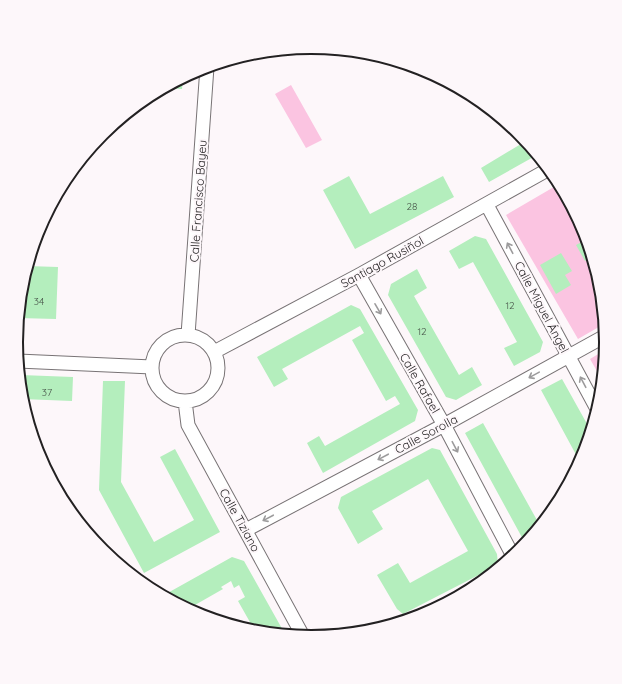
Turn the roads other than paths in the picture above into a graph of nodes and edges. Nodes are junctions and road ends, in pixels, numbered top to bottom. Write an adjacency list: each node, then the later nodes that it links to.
1 (207, 74): 5 (street, Calle Francisco Bayeu)
2 (543, 172): 3 (street, Santiago Rusiñol)
3 (487, 205): 4 (street, Santiago Rusiñol); 8 (street, Calle Miguel Ángel, one-way to 3)
4 (359, 275): 7 (street, Santiago Rusiñol); 13 (street, Calle Rafael, one-way to 13)
5 (188, 335): 7 (street); 10 (street)
6 (599, 339): 8 (street, Calle Sorolla)
7 (214, 352): 12 (street)
8 (569, 356): 11 (street, Calle Miguel Ángel, one-way to 8); 13 (street, Calle Sorolla, one-way to 13)
9 (24, 361): 10 (street)
10 (152, 368): 12 (street)
11 (593, 399)
12 (185, 401): 14 (street, Calle Tiziano)
13 (444, 425): 14 (street, Calle Sorolla, one-way to 14); 15 (street, Calle Rafael, one-way to 15)
14 (246, 530): 16 (street, Calle Tiziano)
15 (510, 551)
16 (299, 629)

